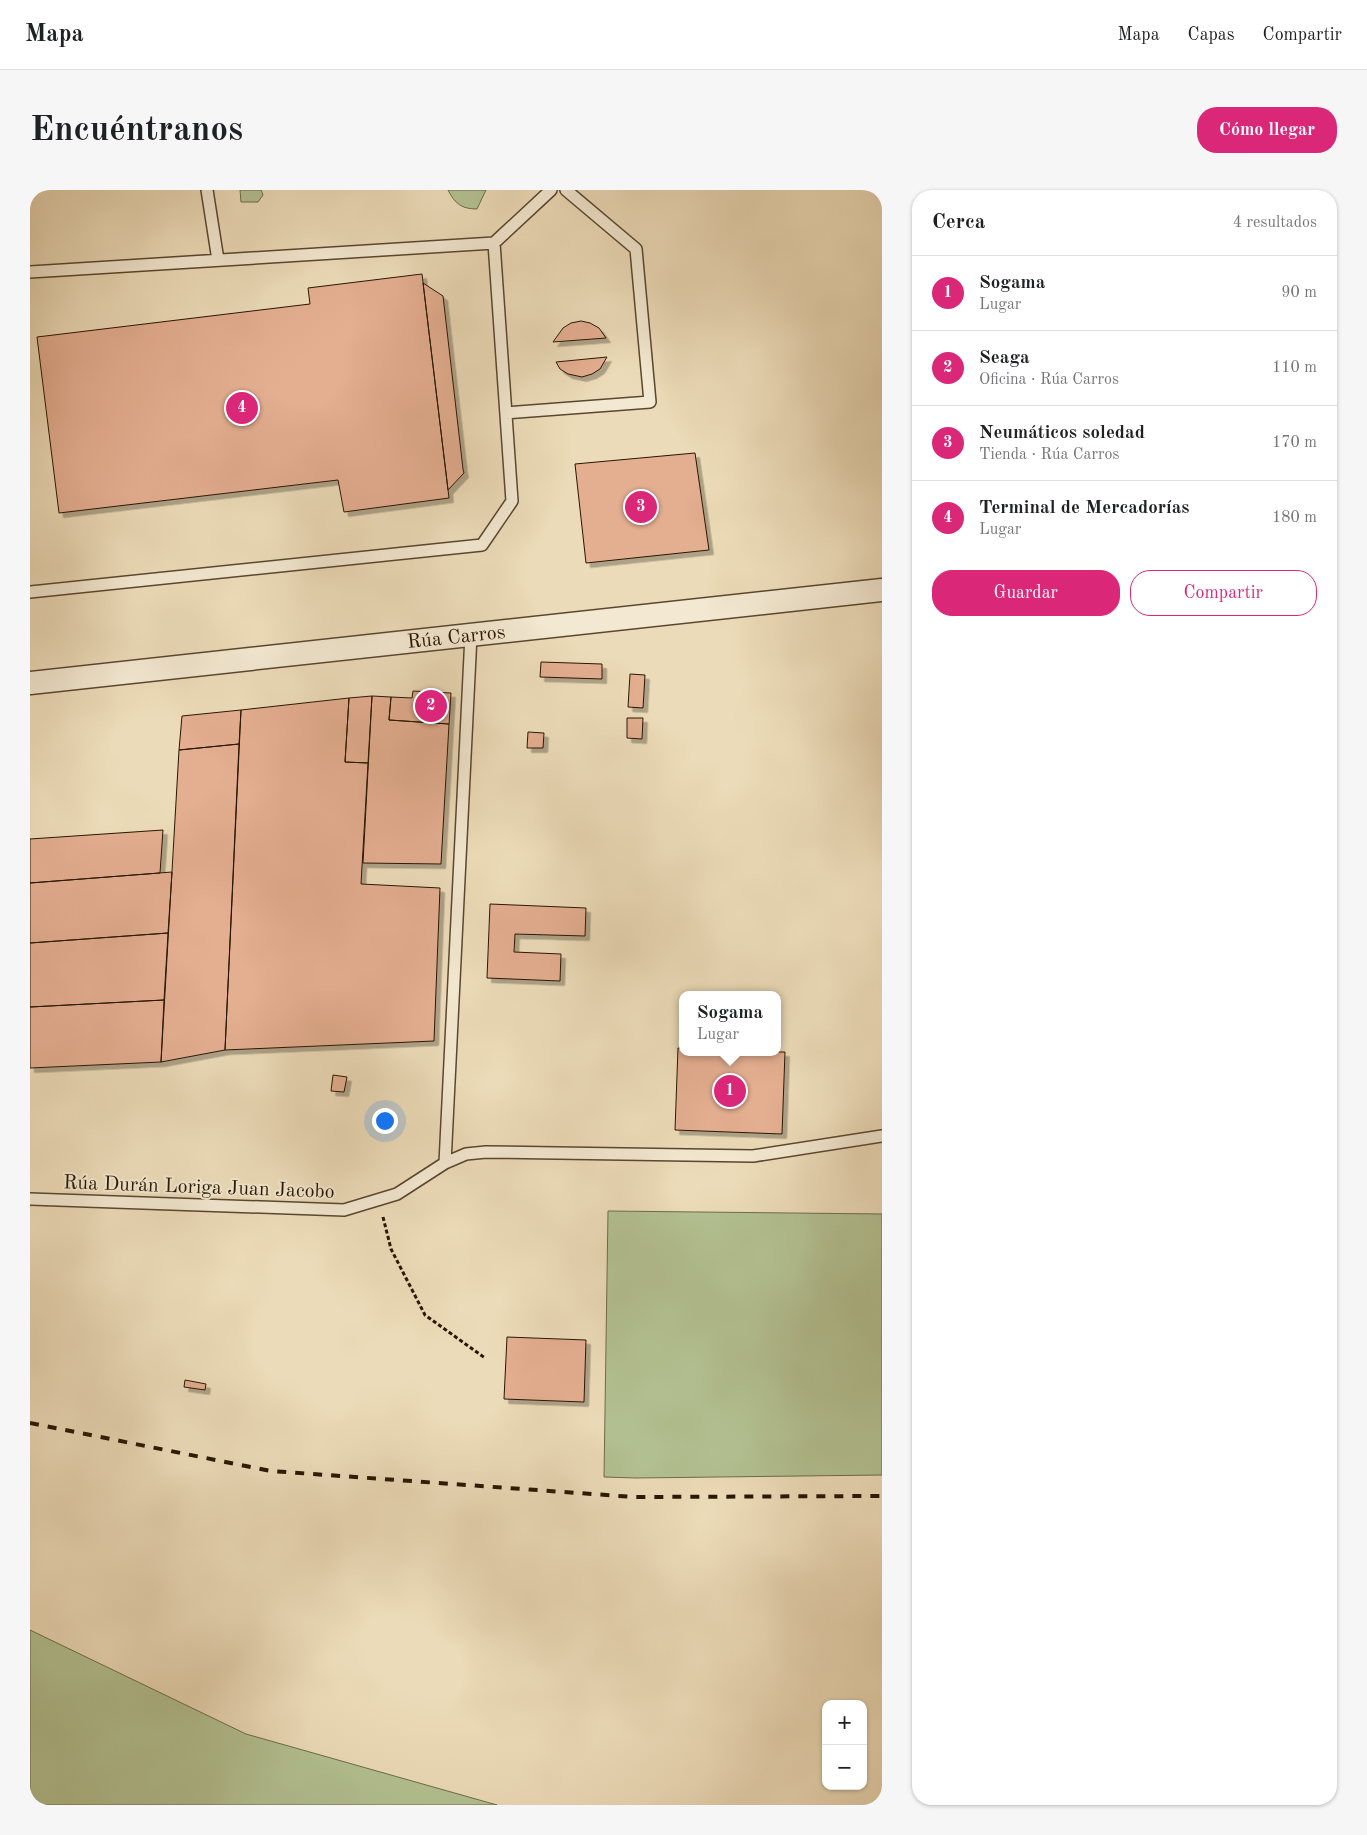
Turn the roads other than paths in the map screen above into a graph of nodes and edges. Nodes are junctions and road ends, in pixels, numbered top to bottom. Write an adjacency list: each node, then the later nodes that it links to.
1 (207, 190): 5 (lane)
2 (551, 190): 4 (lane)
3 (566, 190): 7 (lane)
4 (494, 243): 5 (lane); 7 (lane)
5 (218, 260): 6 (lane)
6 (30, 272)
7 (506, 413): 9 (lane)
8 (882, 590): 10 (street, Rúa Carros)
9 (30, 592)
10 (471, 635): 11 (street, Rúa Carros); 13 (lane)
11 (30, 683)
12 (882, 1136): 13 (lane, Rúa Durán Loriga Juan Jacobo)
13 (445, 1163): 14 (lane, Rúa Durán Loriga Juan Jacobo)
14 (30, 1199)

